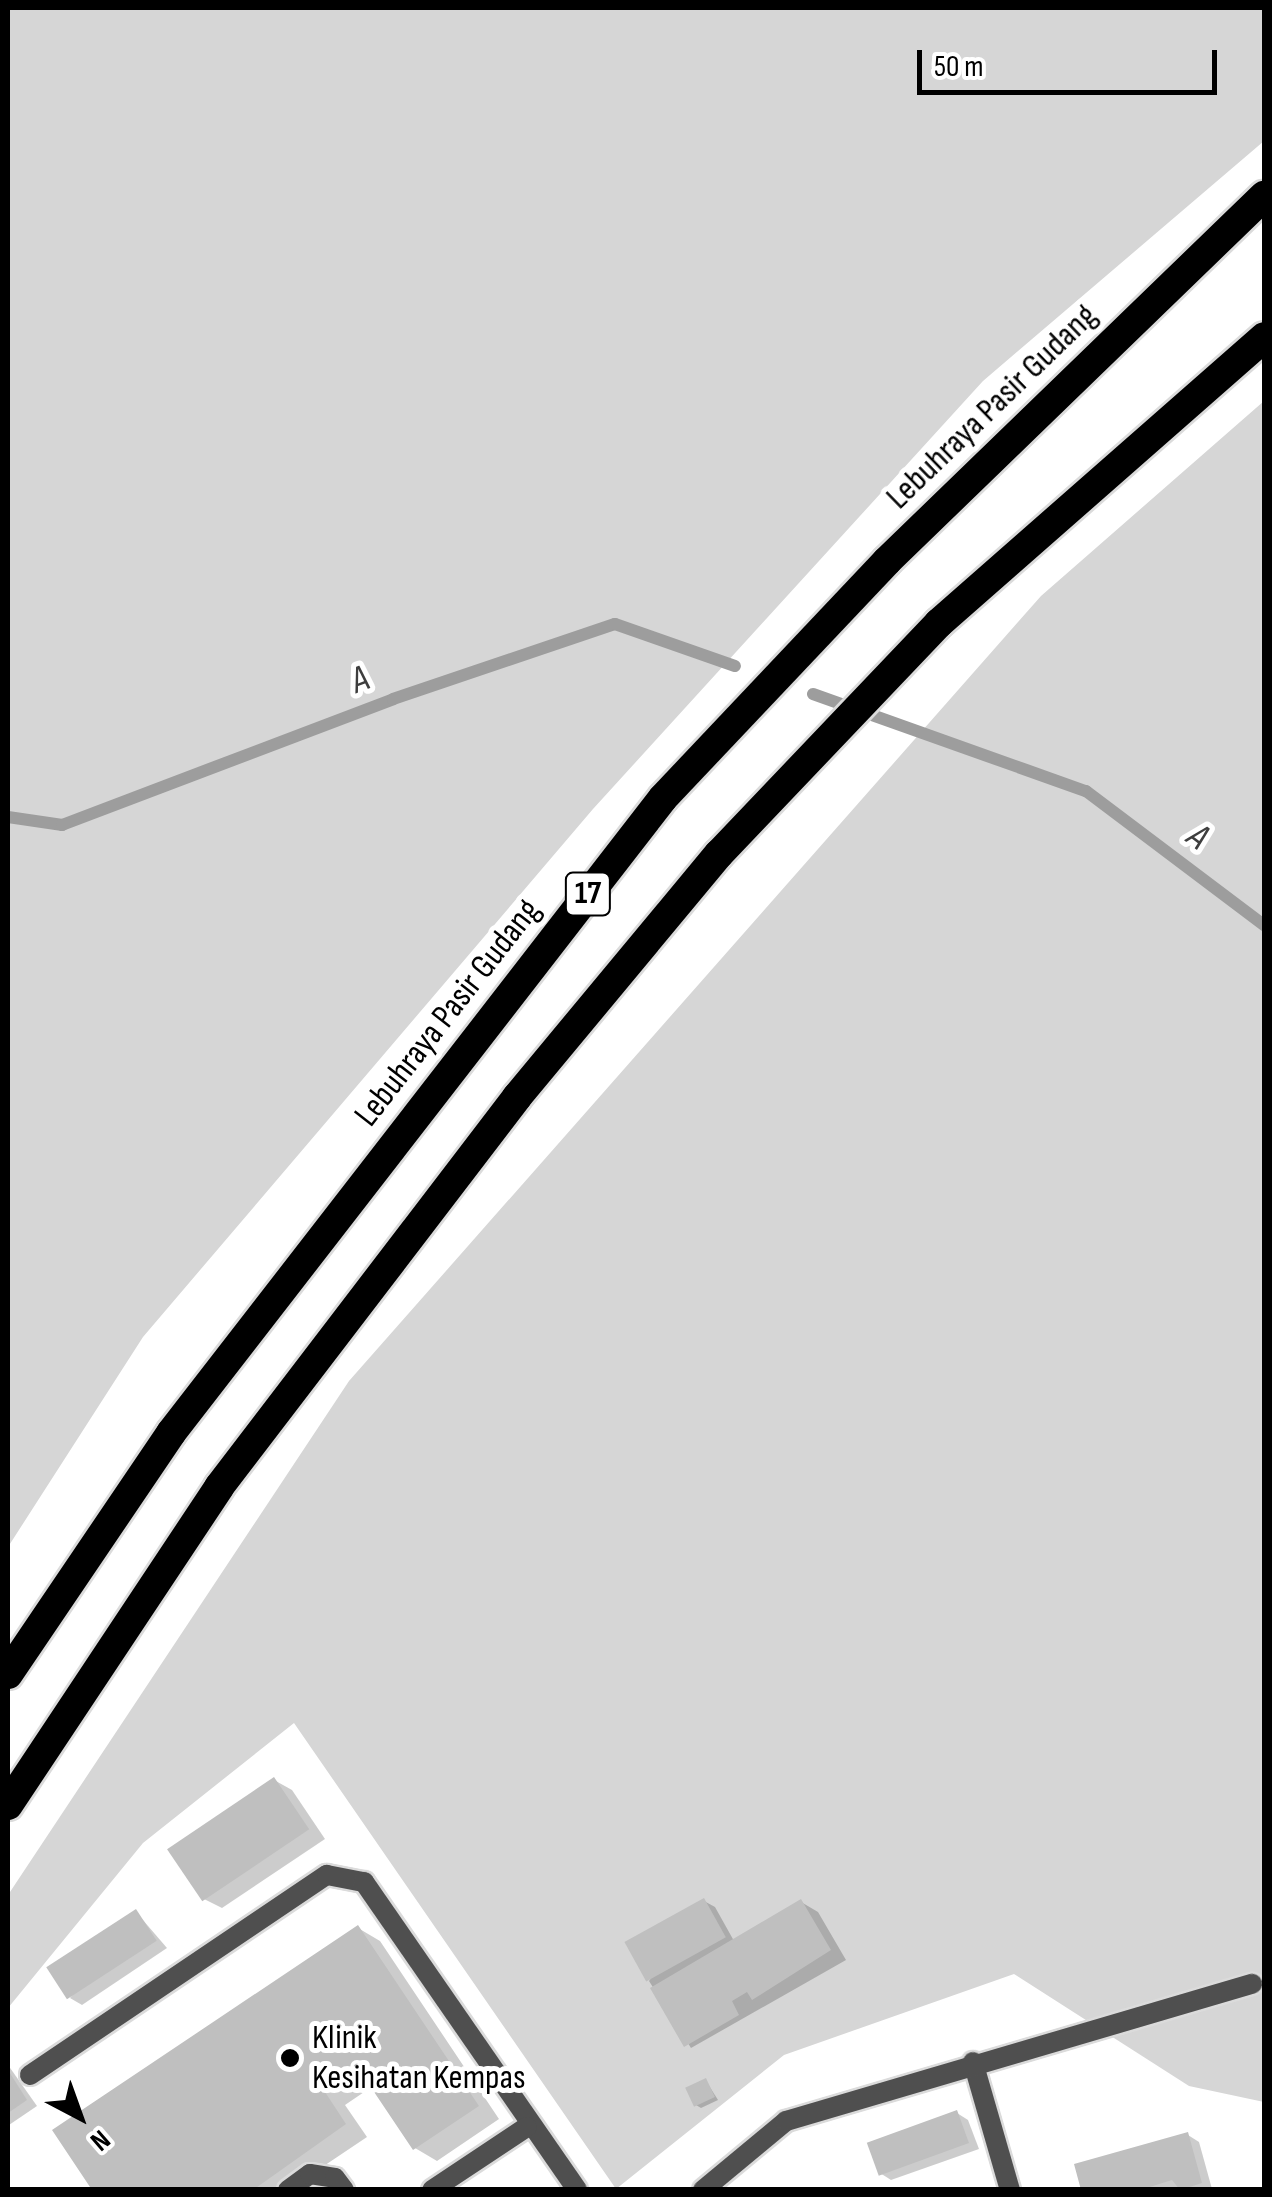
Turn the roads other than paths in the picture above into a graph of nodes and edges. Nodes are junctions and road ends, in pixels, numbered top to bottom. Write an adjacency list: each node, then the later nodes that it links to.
1 (1264, 196): 3 (highway, Lebuhraya Pasir Gudang / 17)
2 (1264, 336): 4 (highway, 17)
3 (8, 1674)
4 (8, 1804)
5 (1252, 1984): 6 (lane)
6 (973, 2062): 13 (lane); 14 (lane)
7 (30, 2075): 8 (lane)
8 (528, 2127): 11 (lane); 12 (lane)
9 (288, 2190): 10 (lane)
10 (344, 2190)
11 (432, 2190)
12 (577, 2190)
13 (704, 2190)
14 (1010, 2190)

